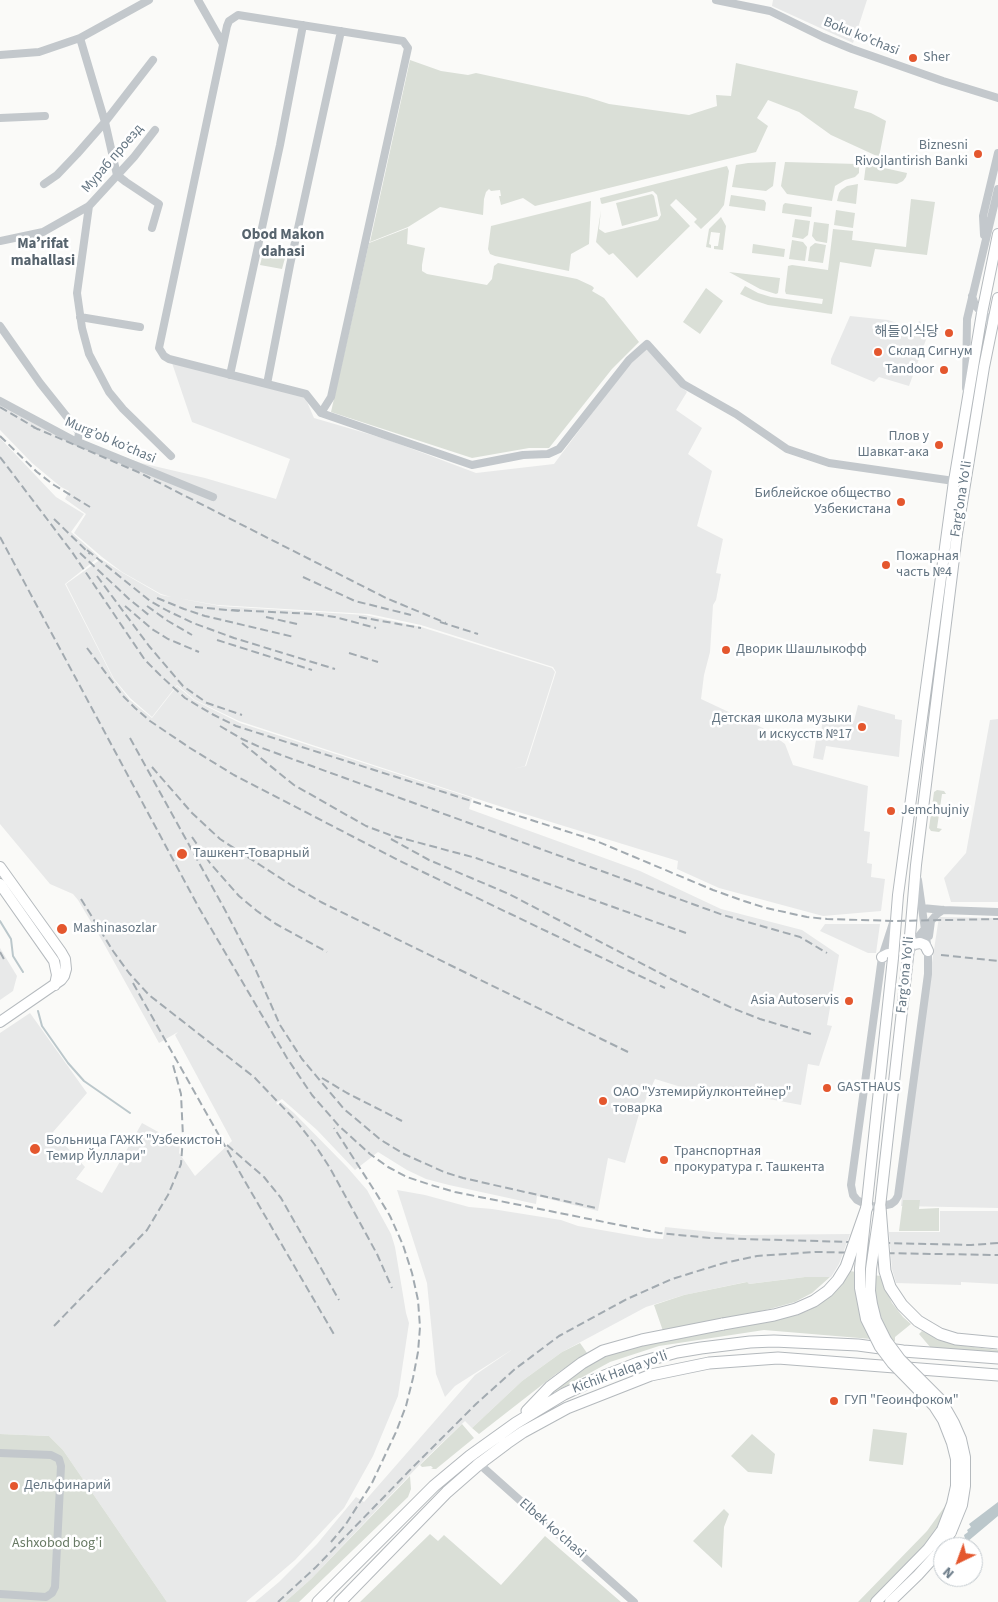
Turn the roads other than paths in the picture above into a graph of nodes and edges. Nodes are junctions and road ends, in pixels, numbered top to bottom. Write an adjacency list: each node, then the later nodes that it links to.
1 (149, 0): 6 (street)
2 (198, 0): 7 (street)
3 (716, 0): 10 (street, Boku ko'chasi)
4 (304, 25): 5 (street); 7 (street); 31 (street)
5 (341, 31): 32 (street); 34 (street)
6 (80, 38): 8 (street); 13 (street)
7 (223, 44): 31 (street)
8 (0, 55)
9 (153, 60): 13 (street)
10 (996, 100)
11 (45, 116): 12 (street)
12 (0, 118)
13 (105, 122): 16 (street); 17 (street)
14 (155, 130): 16 (street, Мураб проезд)
15 (998, 154): 23 (street, Farg'ona Yo'li)
16 (117, 175): 19 (street, Мураб проезд); 20 (street)
17 (44, 184)
18 (998, 189): 23 (street, Farg'ona Yo'li)
19 (89, 206): 22 (street, Мураб проезд); 27 (street, Мураб проезд)
20 (152, 228)
21 (998, 234): 26 (main road, Farg'ona Yo'li)
22 (0, 241)
23 (984, 245): 24 (street, Farg'ona Yo'li)
24 (972, 296): 26 (street); 35 (street, Farg'ona Yo'li)
25 (998, 298): 28 (main road, Farg'ona Yo'li)
26 (982, 314): 28 (street); 35 (main road, Farg'ona Yo'li)
27 (80, 317): 30 (street); 37 (street, Мураб проезд)
28 (996, 319): 40 (main road, Farg'ona Yo'li)
29 (0, 326): 36 (street)
30 (140, 327)
31 (230, 375): 32 (street)
32 (267, 384): 34 (street)
33 (0, 401): 39 (street, Murg’ob ko’chasi)
34 (321, 413): 38 (street)
35 (965, 414): 38 (main road, Farg'ona Yo'li)
36 (78, 439)
37 (171, 456)
38 (954, 481): 46 (main road, Farg'ona Yo'li)
39 (213, 497)
40 (916, 865): 43 (street); 49 (main road, Farg'ona Yo'li)
41 (0, 867): 53 (main road)
42 (0, 884): 53 (main road)
43 (922, 908): 44 (street); 48 (street)
44 (943, 910): 45 (street); 47 (street)
45 (998, 912)
46 (896, 914): 51 (street); 52 (main road, Farg'ona Yo'li)
47 (931, 921): 48 (street); 50 (street)
48 (925, 928): 49 (street); 50 (street)
49 (909, 948): 50 (main road); 56 (main road, Farg'ona Yo'li, bridge)
50 (928, 951): 51 (street)
51 (882, 957): 52 (main road)
52 (893, 958): 55 (main road, Farg'ona Yo'li, bridge)
53 (56, 985): 54 (main road)
54 (0, 1022)
55 (866, 1207): 60 (highway, bridge); 64 (main road, Farg'ona Yo'li, bridge)
56 (880, 1207): 57 (highway, bridge); 64 (main road, Farg'ona Yo'li, bridge)
57 (998, 1344)
58 (998, 1358): 60 (highway, Kichik Halqa yo'li)
59 (998, 1375): 63 (highway, Kichik Halqa yo'li)
60 (516, 1424): 62 (highway, Kichik Halqa yo'li)
61 (0, 1453): 65 (street)
62 (470, 1456): 63 (street, Elbek ko'chasi); 66 (highway, Kichik Halqa yo'li)
63 (479, 1464): 67 (highway, Kichik Halqa yo'li); 68 (street, Elbek ko'chasi)
64 (946, 1531): 69 (main road, Farg'ona Yo'li); 70 (main road, Farg'ona Yo'li)
65 (0, 1594)
66 (318, 1602)
67 (340, 1602)
68 (634, 1602)
69 (876, 1602)
70 (890, 1602)

